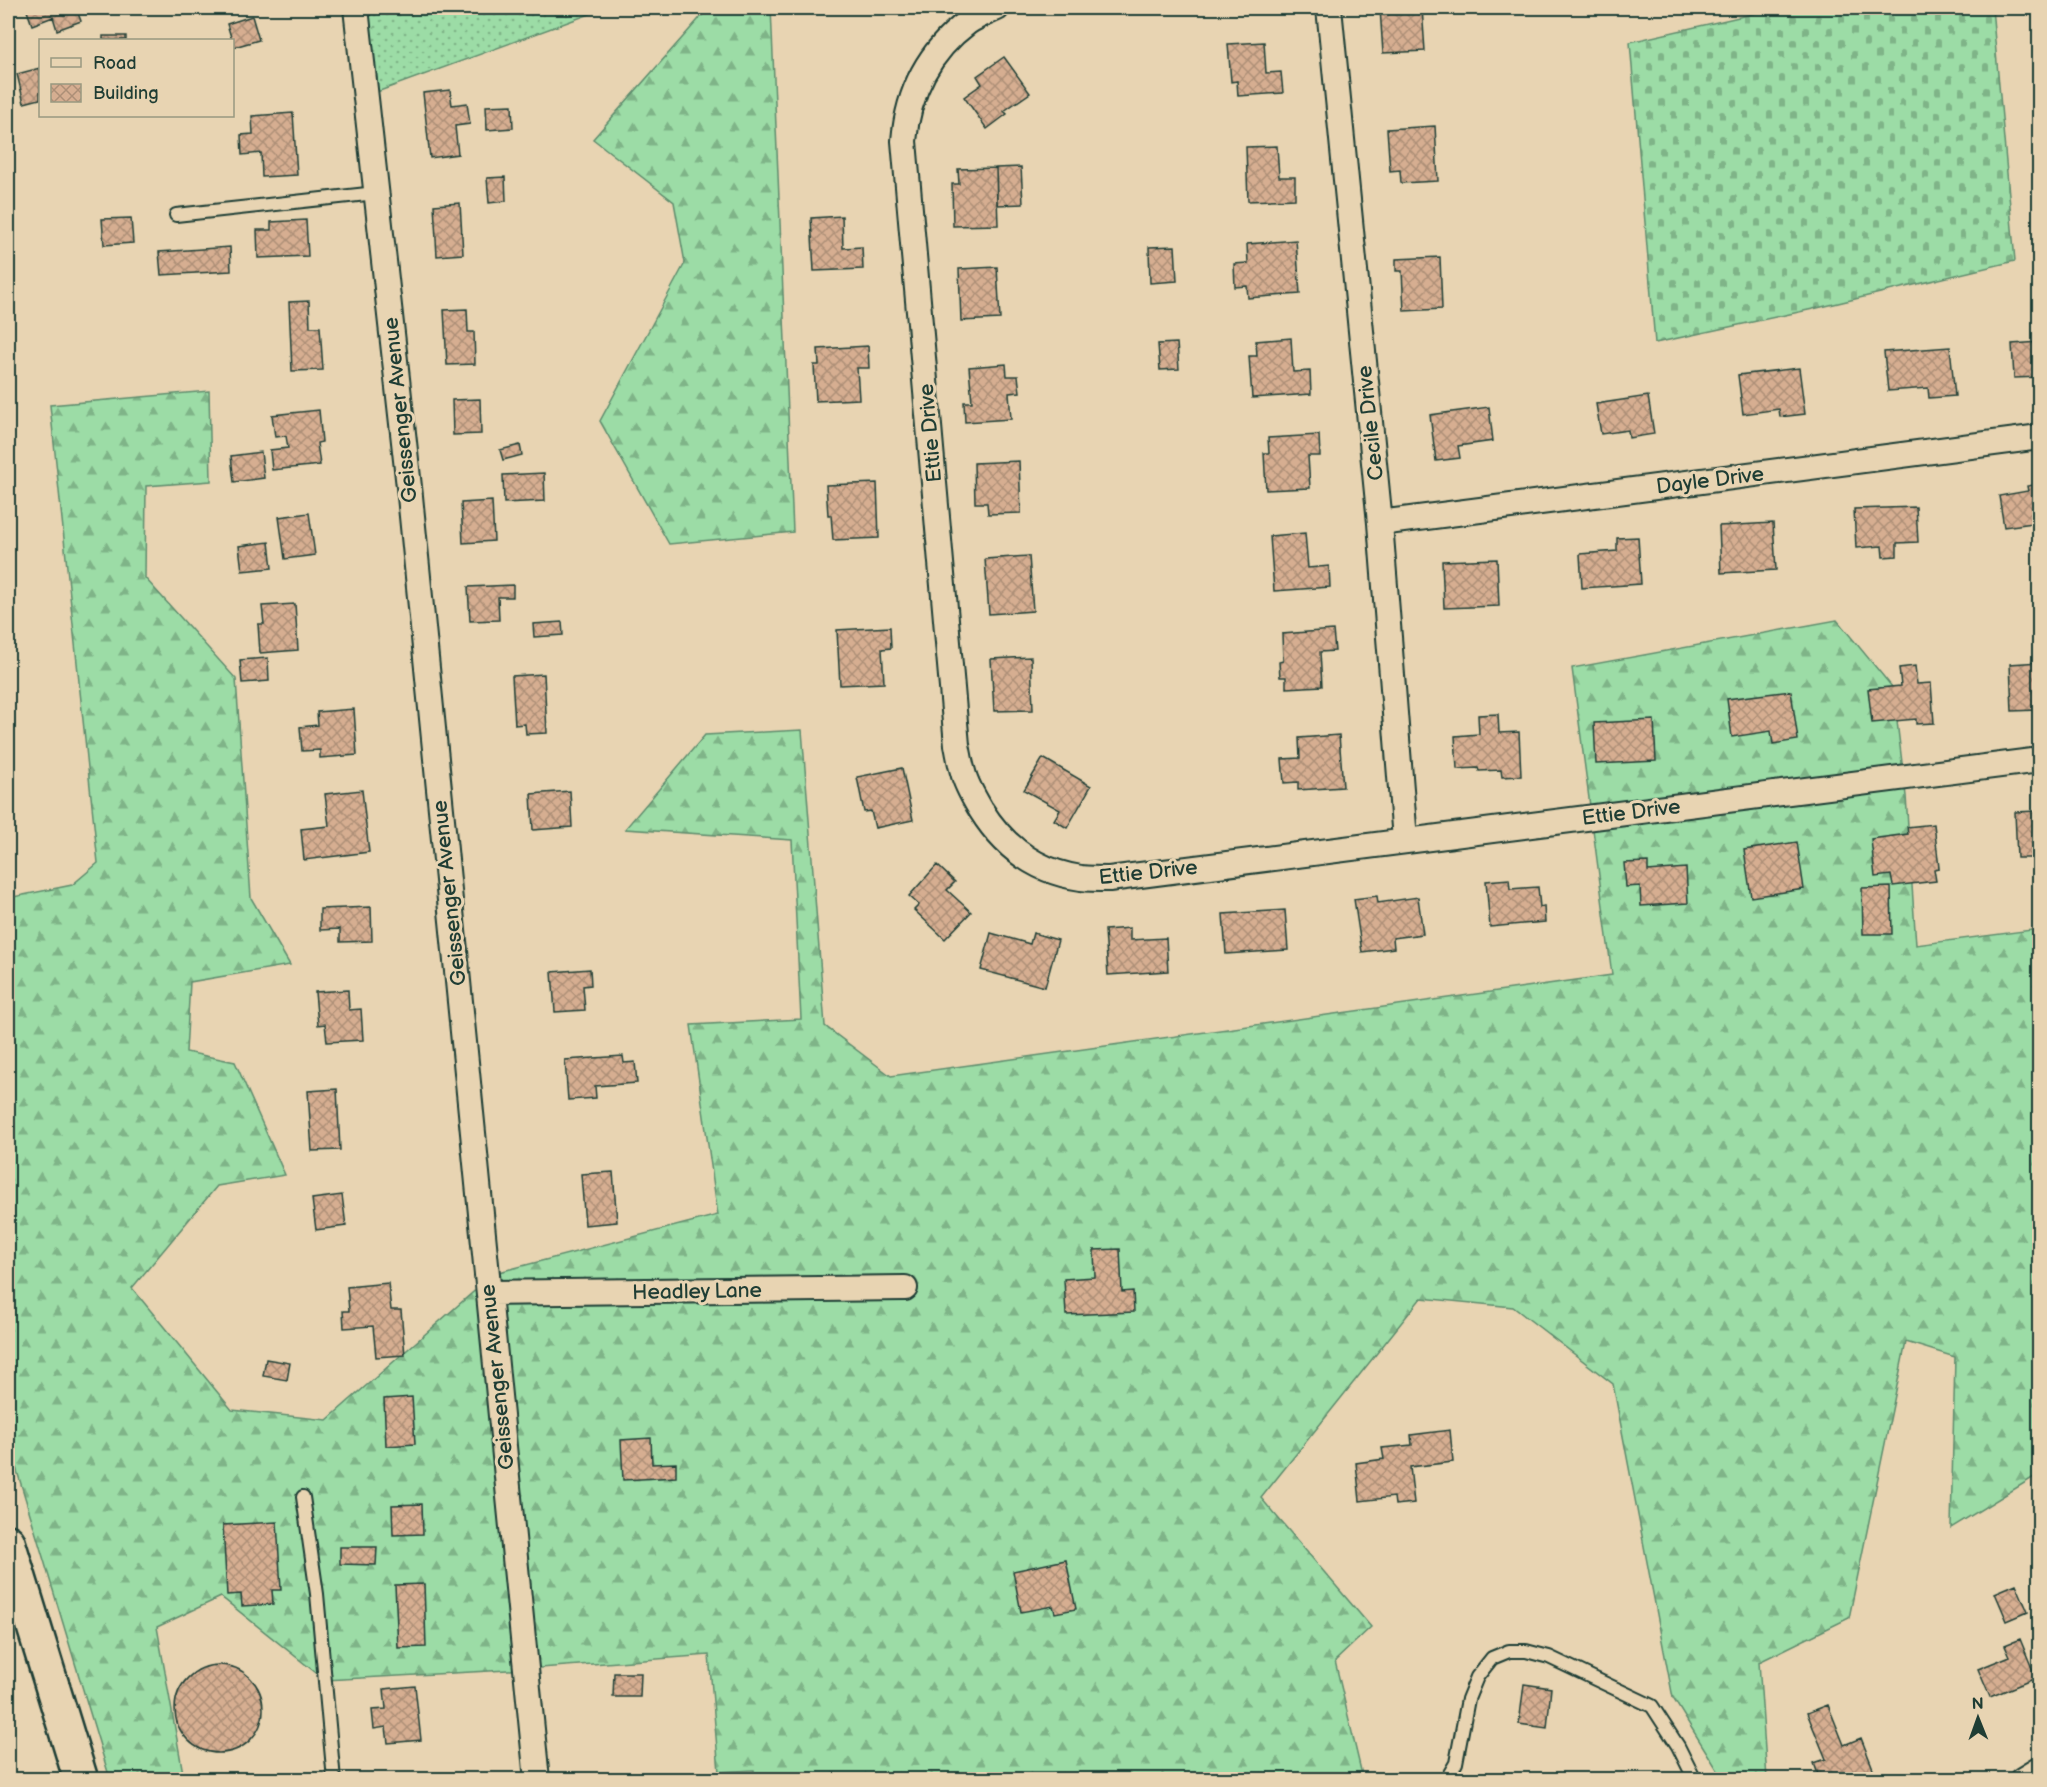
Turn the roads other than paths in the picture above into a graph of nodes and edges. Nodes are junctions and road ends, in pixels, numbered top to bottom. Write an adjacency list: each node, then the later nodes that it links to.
1 (356, 8): 4 (street, Geissenger Avenue)
2 (997, 8): 9 (street, Ettie Drive)
3 (1329, 8): 7 (street, Cecile Drive)
4 (376, 193): 5 (lane); 11 (street, Geissenger Avenue)
5 (176, 215)
6 (2040, 437): 7 (street, Dayle Drive)
7 (1380, 523): 9 (street, Cecile Drive)
8 (2040, 760): 9 (street, Ettie Drive)
9 (1405, 840)
10 (905, 1288): 11 (street, Headley Lane)
11 (489, 1293): 17 (street, Geissenger Avenue)
12 (303, 1497): 16 (lane)
13 (8, 1542): 15 (highway)
14 (2040, 1769): 20 (street)
15 (81, 1779)
16 (334, 1779)
17 (537, 1779)
18 (1446, 1779): 19 (lane)
19 (1695, 1779)
20 (2022, 1779)

